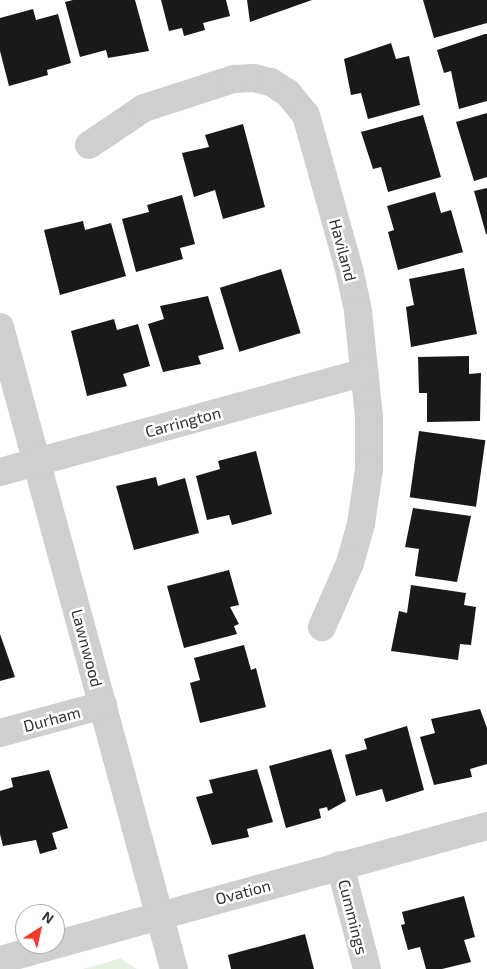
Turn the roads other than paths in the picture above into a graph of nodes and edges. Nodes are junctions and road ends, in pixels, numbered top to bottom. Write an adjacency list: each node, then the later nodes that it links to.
1 (89, 145): 3 (street, Haviland)
2 (0, 327): 4 (street, Lawnwood)
3 (365, 372): 4 (street, Carrington); 6 (street, Haviland)
4 (37, 461): 5 (street, Carrington); 7 (street, Lawnwood)
5 (0, 472)
6 (322, 627)
7 (103, 705): 8 (street, Durham); 11 (street, Lawnwood)
8 (0, 733)
9 (487, 826): 10 (street, Ovation)
10 (340, 865): 11 (street, Ovation); 14 (street, Cummings)
11 (160, 914): 12 (street, Ovation); 13 (street, Lawnwood)
12 (0, 960)
13 (174, 969)
14 (367, 969)

